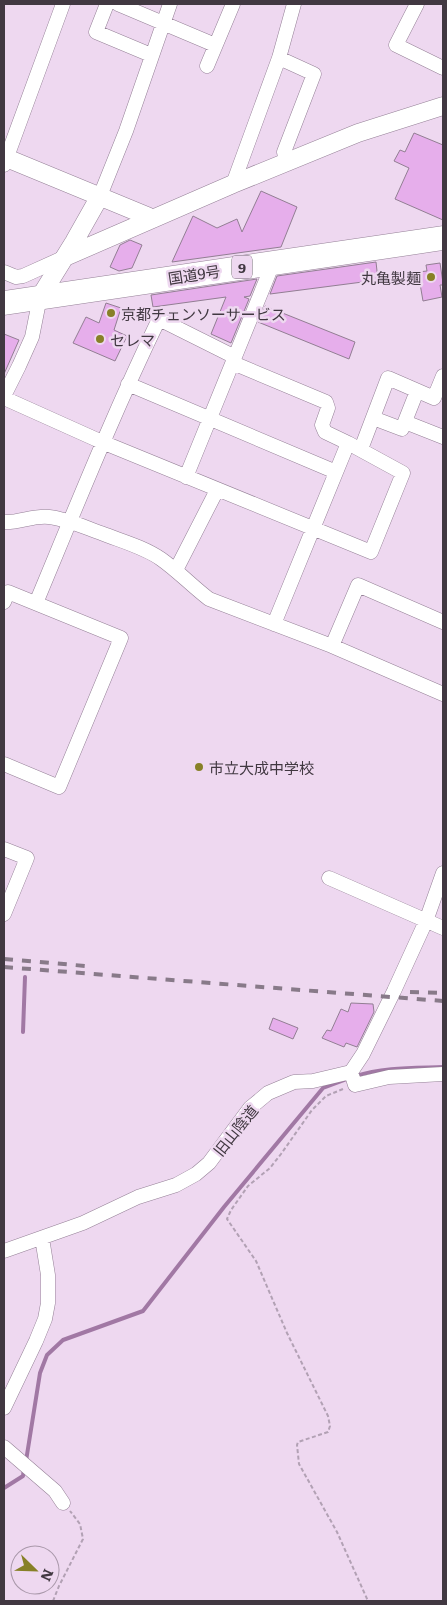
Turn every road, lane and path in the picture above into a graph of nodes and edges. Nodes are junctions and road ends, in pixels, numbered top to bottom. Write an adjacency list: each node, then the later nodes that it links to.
1 (63, 4): 15 (street)
2 (107, 4): 10 (street)
3 (118, 4): 8 (street)
4 (170, 4): 8 (street)
5 (233, 4): 9 (street)
6 (294, 4): 11 (street)
7 (417, 4): 13 (street)
8 (163, 23): 9 (street); 10 (street)
9 (215, 45): 12 (street)
10 (151, 55): 18 (street)
11 (279, 58): 16 (street); 17 (street)
12 (207, 66)
13 (443, 68)
14 (443, 106): 16 (street)
15 (5, 160): 18 (street)
16 (286, 162): 17 (street)
17 (233, 184): 19 (street)
18 (100, 196): 19 (street); 21 (street)
19 (152, 220): 21 (street)
20 (443, 238): 22 (highway, 国道9号 / 9)
21 (65, 257): 23 (street); 24 (street)
22 (268, 263): 24 (highway, 国道9号 / 9); 26 (street)
23 (4, 272)
24 (40, 297): 25 (highway, 国道9号 / 9); 30 (street)
25 (4, 303)
26 (234, 360): 28 (street); 32 (street); 36 (street)
27 (443, 376): 29 (street)
28 (128, 384): 32 (street); 35 (street)
29 (418, 391): 31 (street); 33 (street)
30 (4, 397): 35 (street)
31 (373, 418): 33 (street); 36 (street)
32 (210, 420): 37 (street); 38 (street)
33 (405, 422): 34 (street)
34 (443, 437)
35 (102, 442): 38 (street); 41 (street)
36 (355, 446): 37 (street); 42 (street)
37 (336, 472): 42 (street)
38 (186, 477): 39 (street)
39 (217, 490): 42 (street); 43 (street)
40 (4, 522): 41 (street)
41 (70, 522): 43 (street); 45 (street)
42 (313, 529): 47 (street)
43 (176, 570): 47 (street)
44 (4, 602): 45 (street)
45 (36, 603): 50 (street)
46 (443, 622): 48 (street)
47 (274, 624): 48 (street)
48 (332, 646): 49 (street)
49 (443, 694)
50 (4, 764)
51 (4, 849): 54 (street)
52 (443, 873): 55 (street)
53 (329, 878): 55 (street)
54 (4, 914)
55 (426, 921): 56 (street); 58 (street)
56 (443, 928)
57 (443, 1074): 58 (street, 旧山陰道)
58 (353, 1079): 59 (street, 旧山陰道); 65 (path)
59 (42, 1238): 60 (street, 旧山陰道); 61 (street)
60 (4, 1251)
61 (4, 1408)
62 (4, 1448): 63 (street)
63 (64, 1504): 64 (path)
64 (53, 1601)
65 (368, 1601)

